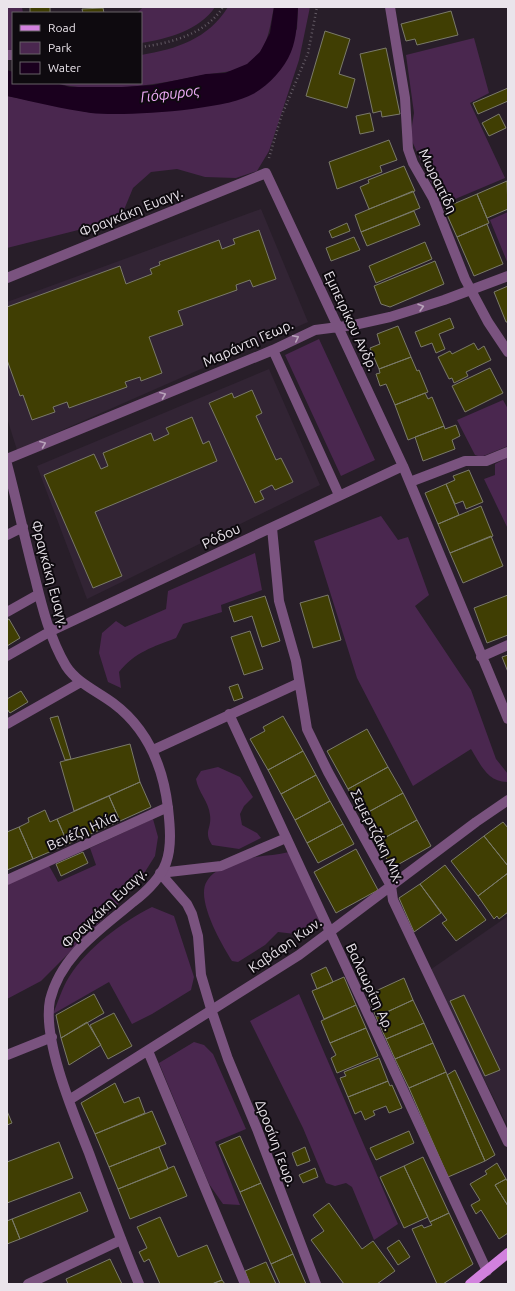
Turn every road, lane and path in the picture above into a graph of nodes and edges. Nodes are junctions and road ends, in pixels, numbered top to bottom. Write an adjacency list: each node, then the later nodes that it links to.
1 (223, 7): 4 (path)
2 (317, 7): 5 (path)
3 (390, 7): 8 (street, Μωραιτίδη)
4 (142, 47)
5 (266, 173): 7 (street, Φραγκάκη Ευαγγ.); 9 (street, Εμπειρίκου Ανδρ.)
6 (508, 276): 8 (street, Μαράντη Γεωρ.)
7 (7, 278)
8 (471, 290): 9 (street, Μαράντη Γεωρ., one-way to 8); 11 (street, Μωραιτίδη)
9 (339, 327): 10 (street, Μαράντη Γεωρ., one-way to 9); 15 (street, Εμπειρίκου Ανδρ.)
10 (273, 350): 13 (street, Μαράντη Γεωρ., one-way to 10); 17 (street)
11 (508, 352)
12 (508, 452): 16 (street)
13 (7, 459)
14 (7, 464): 18 (street, Φραγκάκη Ευαγγ.)
15 (403, 466): 16 (street, Εμπειρίκου Ανδρ.); 17 (street, Ρόδου)
16 (410, 482): 26 (street, Εμπειρίκου Ανδρ.)
17 (339, 496): 19 (street, Ρόδου)
18 (23, 527): 20 (street); 21 (street, Φραγκάκη Ευαγγ.)
19 (272, 528): 23 (street, Ρόδου); 28 (street, Σεμερτζάκη Μιχ.)
20 (7, 535)
21 (39, 594): 22 (street); 23 (street, Φραγκάκη Ευαγγ.)
22 (7, 612)
23 (51, 631): 25 (street, Ρόδου); 27 (street, Φραγκάκη Ευαγγ.)
24 (508, 645): 26 (street)
25 (7, 656)
26 (481, 657): 30 (street, Εμπειρίκου Ανδρ.)
27 (81, 682): 31 (street); 32 (street, Φραγκάκη Ευαγγ.)
28 (299, 683): 29 (street); 38 (street, Σεμερτζάκη Μιχ.)
29 (229, 714): 32 (street); 35 (street, Βαλαωρίτη Αρ.)
30 (508, 719)
31 (7, 724)
32 (153, 750): 34 (street, Φραγκάκη Ευαγγ.)
33 (508, 800): 38 (street, Καβάφη Κων.)
34 (168, 807): 36 (street, Φραγκάκη Ευαγγ.); 37 (street, Βενέζη Ηλία)
35 (286, 838): 36 (street); 39 (street, Βαλαωρίτη Αρ.)
36 (160, 873): 40 (street, Δροσίνη Γεωρ.); 41 (street, Φραγκάκη Ευαγγ.)
37 (7, 880)
38 (391, 886): 39 (street, Καβάφη Κων.); 45 (street, Σεμερτζάκη Μιχ.)
39 (330, 932): 40 (street, Καβάφη Κων.); 48 (street, Βαλαωρίτη Αρ.)
40 (212, 1012): 42 (street, Καβάφη Κων.); 52 (street, Δροσίνη Γεωρ.)
41 (52, 1037): 43 (street); 44 (street, Φραγκάκη Ευαγγ.)
42 (148, 1051): 44 (street, Καβάφη Κων.); 51 (street)
43 (7, 1055)
44 (69, 1100): 46 (street, Φραγκάκη Ευαγγ.)
45 (508, 1142)
46 (121, 1240): 49 (street); 50 (street, Φραγκάκη Ευαγγ.)
47 (508, 1253): 48 (main road)
48 (487, 1270): 53 (main road)
49 (28, 1284)
50 (139, 1284)
51 (246, 1284)
52 (316, 1284)
53 (470, 1284)

